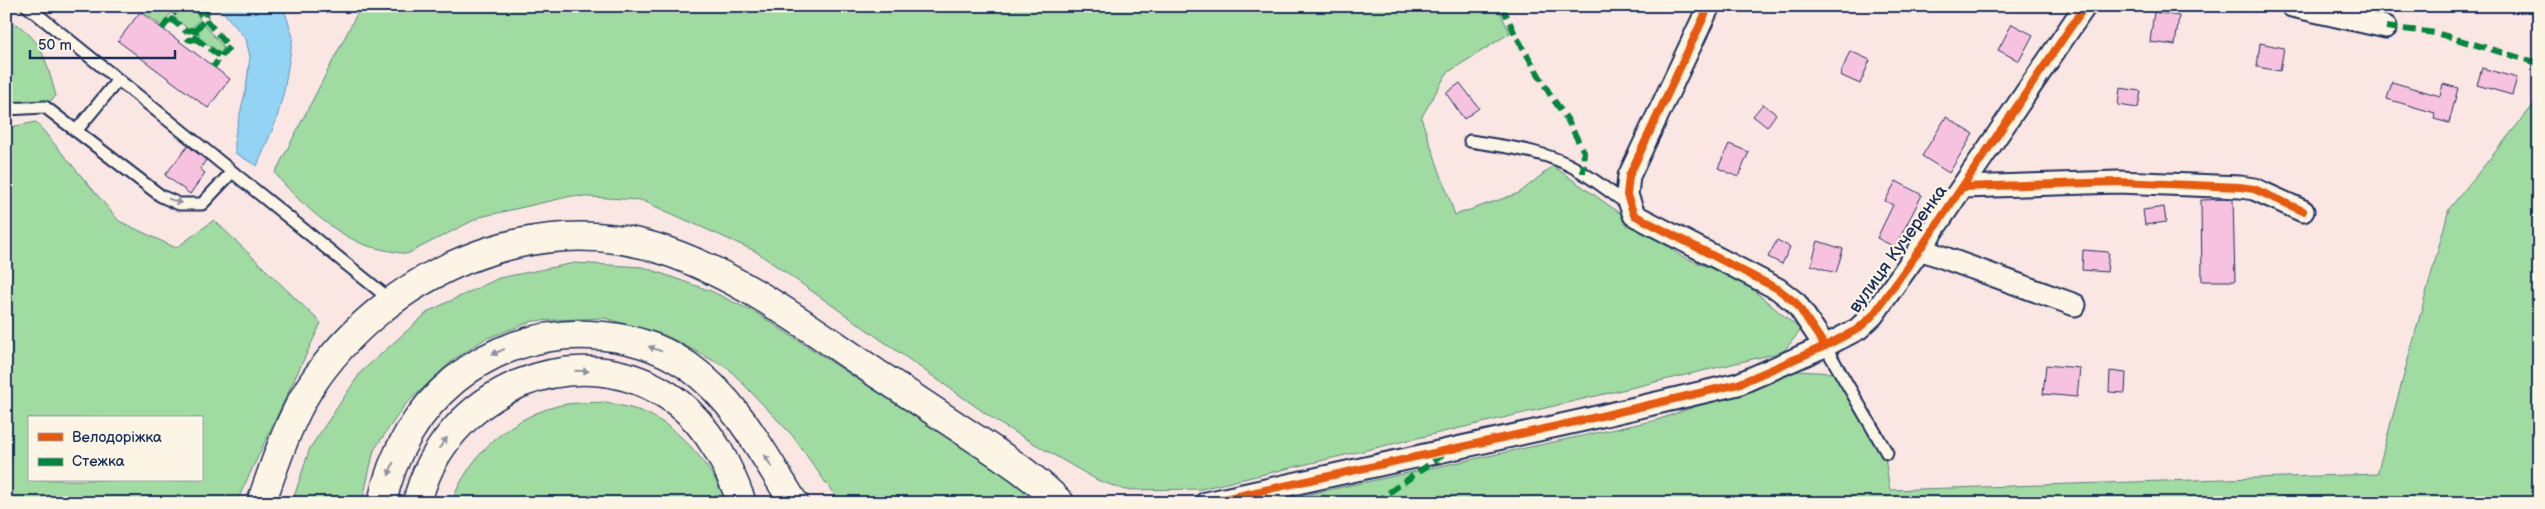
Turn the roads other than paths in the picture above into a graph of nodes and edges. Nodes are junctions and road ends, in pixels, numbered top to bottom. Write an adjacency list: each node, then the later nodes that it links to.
1 (27, 6): 6 (lane)
2 (1708, 6): 12 (street)
3 (2085, 6): 11 (street, вулиця Кучеренка)
4 (2292, 6): 5 (street)
5 (2386, 27)
6 (118, 80): 8 (lane); 10 (lane)
7 (6, 110): 8 (lane)
8 (76, 131): 10 (lane, one-way to 10)
9 (1470, 141): 12 (lane)
10 (232, 172): 15 (lane)
11 (1963, 187): 13 (street); 14 (street, вулиця Кучеренка)
12 (1631, 206): 17 (street)
13 (2303, 210)
14 (1920, 249): 16 (street); 17 (street, вулиця Кучеренка)
15 (392, 301): 19 (highway); 24 (highway)
16 (2075, 305)
17 (1825, 346): 18 (lane); 25 (street, вулиця Кучеренка)
18 (1887, 453)
19 (262, 503)
20 (382, 503): 23 (highway, one-way to 20)
21 (417, 503): 22 (highway, one-way to 22)
22 (742, 503)
23 (794, 503)
24 (1060, 503)
25 (1206, 503)

